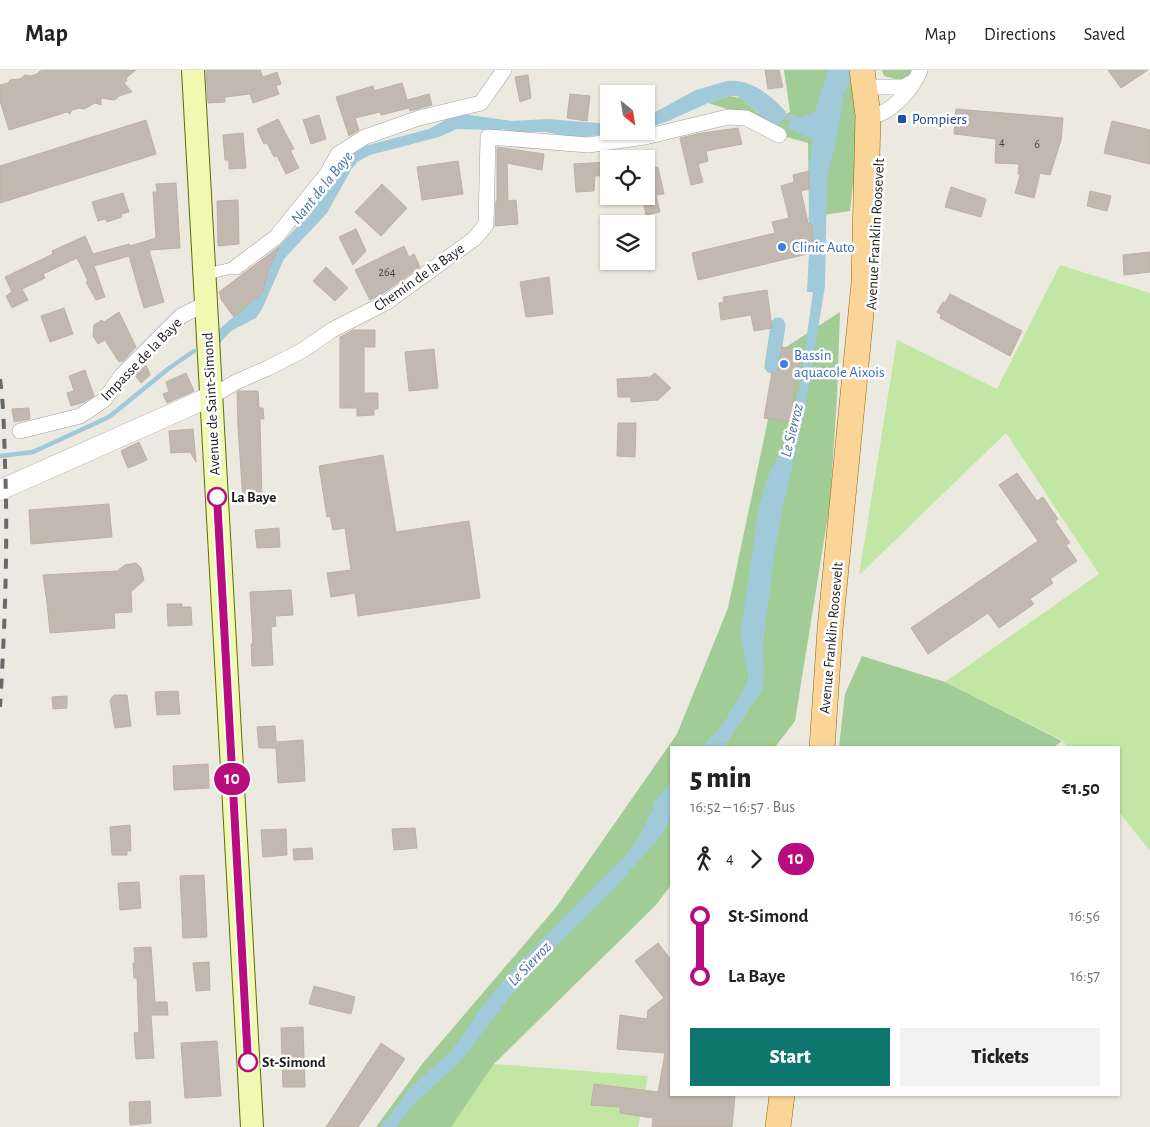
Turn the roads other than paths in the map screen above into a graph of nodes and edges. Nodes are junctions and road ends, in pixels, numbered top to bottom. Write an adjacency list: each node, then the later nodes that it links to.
1 (193, 70): 8 (main road, Avenue de Saint-Simond)
2 (504, 70): 7 (street)
3 (918, 74): 4 (street); 5 (street)
4 (871, 76): 5 (main road, Avenue Franklin Roosevelt); 13 (main road, Avenue Franklin Roosevelt)
5 (880, 114): 13 (main road, Avenue Franklin Roosevelt)
6 (779, 135): 10 (street, Chemin de la Baye)
7 (236, 268): 8 (street)
8 (204, 275): 9 (main road, Avenue de Saint-Simond)
9 (205, 304): 10 (main road, Avenue de Saint-Simond); 11 (street, Impasse de la Baye)
10 (212, 396): 12 (street, Chemin de la Baye); 15 (main road, Avenue de Saint-Simond)
11 (20, 431)
12 (0, 490)
13 (823, 737)
14 (782, 1096): 16 (main road)
15 (252, 1127)
16 (778, 1127)

